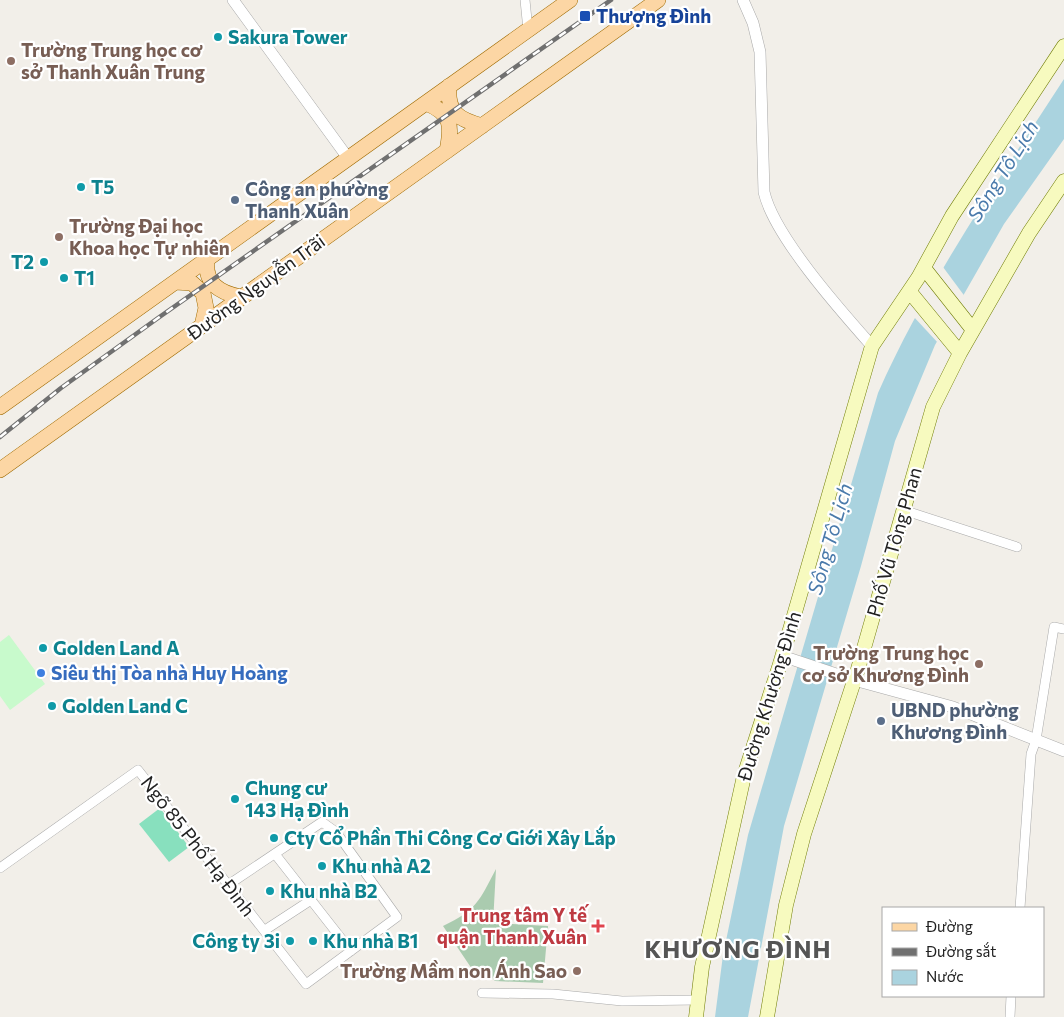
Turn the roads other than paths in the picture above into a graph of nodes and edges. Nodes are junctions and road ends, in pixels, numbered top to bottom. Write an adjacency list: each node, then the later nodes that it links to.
1 (233, 0): 12 (street)
2 (525, 0): 6 (street)
3 (570, 0): 6 (main road)
4 (658, 0): 10 (main road, Đường Nguyễn Trãi)
5 (743, 0): 21 (street)
6 (528, 30): 8 (main road)
7 (1064, 46): 15 (main road, Đường Khương Đình)
8 (449, 86): 9 (main road); 10 (main road)
9 (426, 103): 11 (main road); 12 (main road)
10 (482, 126): 11 (main road, Đường Nguyễn Trãi)
11 (447, 151): 18 (main road, Đường Nguyễn Trãi)
12 (348, 158): 14 (main road)
13 (1064, 180): 20 (main road, Phố Vũ Tông Phan)
14 (207, 259): 16 (main road); 18 (main road)
15 (924, 268): 17 (main road, Đường Khương Đình); 20 (main road)
16 (176, 282): 19 (main road); 23 (main road)
17 (913, 296): 21 (main road, Đường Khương Đình); 22 (main road)
18 (241, 297): 19 (main road, Đường Nguyễn Trãi)
19 (202, 326): 24 (main road, Đường Nguyễn Trãi)
20 (973, 330): 22 (main road, Phố Vũ Tông Phan)
21 (872, 346): 28 (main road, Đường Khương Đình)
22 (960, 353): 25 (main road, Phố Vũ Tông Phan)
23 (0, 407)
24 (0, 470)
25 (903, 510): 26 (street); 29 (main road, Phố Vũ Tông Phan)
26 (1017, 547)
27 (1064, 629): 30 (street)
28 (787, 657): 29 (street); 41 (main road, Đường Khương Đình)
29 (849, 678): 30 (street); 43 (main road, Phố Vũ Tông Phan)
30 (1036, 740): 31 (street); 36 (street)
31 (1064, 751)
32 (275, 854): 34 (street); 35 (street); 38 (street)
33 (0, 868): 34 (street, Ngõ 85 Phố Hạ Đình)
34 (228, 885): 37 (street, Ngõ 85 Phố Hạ Đình)
35 (311, 900): 37 (street); 38 (street)
36 (1020, 907)
37 (265, 930): 38 (street, Ngõ 85 Phố Hạ Đình)
38 (351, 951)
39 (482, 993): 41 (street)
40 (1011, 997): 44 (street)
41 (698, 1000): 42 (main road, Đường Khương Đình)
42 (696, 1017)
43 (767, 1017)
44 (1010, 1017)

